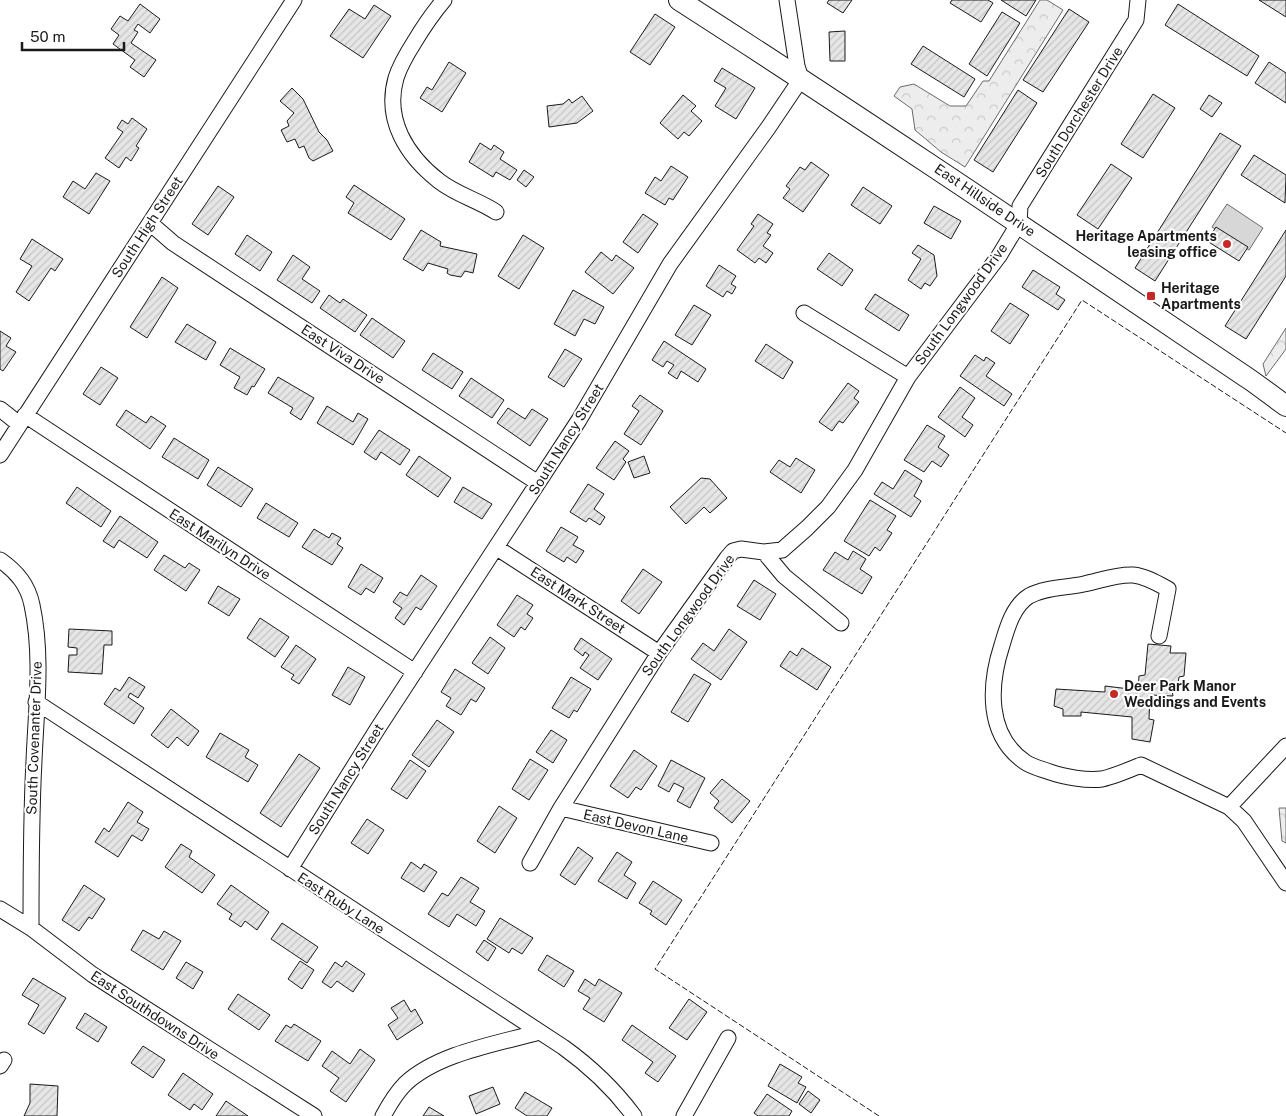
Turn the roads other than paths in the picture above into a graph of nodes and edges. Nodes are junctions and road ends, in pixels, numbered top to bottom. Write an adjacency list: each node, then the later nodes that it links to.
1 (294, 0): 8 (street, South High Street)
2 (444, 0): 7 (street)
3 (680, 0): 6 (main road, East Hillside Drive)
4 (787, 0): 6 (street)
5 (1138, 0): 9 (street, South Dorchester Drive)
6 (801, 79): 9 (main road, East Hillside Drive); 16 (street, South Nancy Street)
7 (496, 212)
8 (150, 223): 14 (street, South High Street); 16 (street, East Viva Drive)
9 (1019, 223): 11 (street, South Longwood Drive); 12 (main road, East Hillside Drive)
10 (804, 313): 11 (street)
11 (908, 378): 18 (street, South Longwood Drive)
12 (1286, 406)
13 (0, 409): 14 (street, East Marilyn Drive)
14 (22, 420): 15 (street, South High Street); 23 (street, East Marilyn Drive)
15 (0, 454)
16 (538, 483): 17 (street, South Nancy Street)
17 (497, 548): 22 (street, East Mark Street); 23 (street, South Nancy Street)
18 (764, 552): 20 (street); 22 (street, South Longwood Drive)
19 (0, 560): 24 (street, South Covenanter Drive)
20 (840, 623)
21 (1158, 636): 26 (street)
22 (659, 653): 27 (street, South Longwood Drive)
23 (415, 672): 30 (street, South Nancy Street)
24 (36, 702): 30 (street, East Ruby Lane); 33 (street, South Covenanter Drive)
25 (1286, 746): 26 (street)
26 (1229, 806): 31 (street)
27 (561, 808): 28 (street, East Devon Lane); 29 (street, South Longwood Drive)
28 (711, 843)
29 (530, 863)
30 (290, 869): 34 (street, East Ruby Lane)
31 (1286, 883)
32 (0, 909): 33 (street, East Southdowns Drive)
33 (31, 928): 36 (street, East Southdowns Drive)
34 (540, 1032): 37 (street); 38 (street, East Ruby Lane)
35 (728, 1038): 39 (street)
36 (314, 1116)
37 (383, 1116)
38 (634, 1116)
39 (684, 1116)

